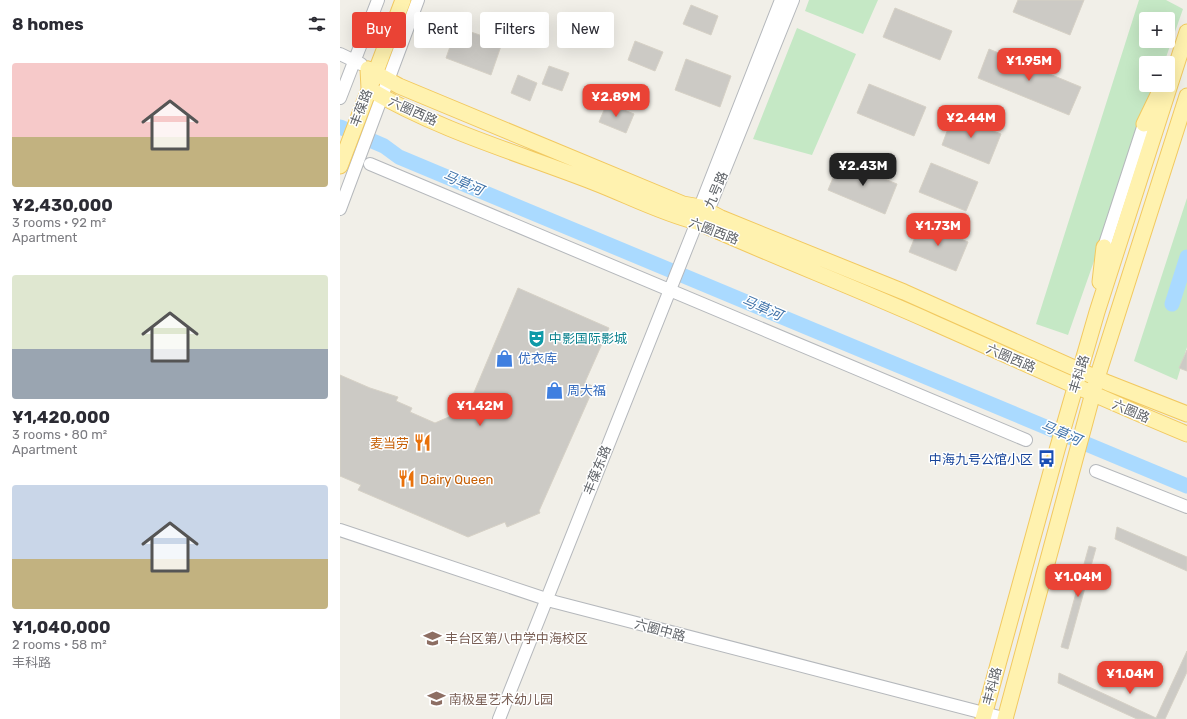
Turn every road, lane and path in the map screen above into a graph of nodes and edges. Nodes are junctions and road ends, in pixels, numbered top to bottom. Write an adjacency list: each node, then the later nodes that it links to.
1 (378, 0): 9 (street)
2 (395, 0): 12 (main road)
3 (403, 0): 12 (main road)
4 (418, 0): 12 (street)
5 (781, 0): 24 (street, 九号路)
6 (793, 0): 24 (street, 九号路)
7 (1187, 32): 10 (main road, 丰科路)
8 (340, 54): 9 (street, 六圈西路)
9 (355, 60): 12 (street, 六圈西路); 17 (street)
10 (1177, 64): 11 (main road); 28 (main road, 丰科路)
11 (1175, 67)
12 (377, 74): 13 (main road); 16 (street); 18 (main road, 丰葆路); 24 (main road, 六圈西路)
13 (369, 89): 16 (main road, 六圈西路); 18 (main road, 丰葆路)
14 (1160, 92): 19 (main road)
15 (1187, 96): 30 (main road, 丰科路)
16 (382, 97): 23 (street); 25 (main road, 六圈西路)
17 (340, 98)
18 (352, 119): 20 (main road, 丰葆路)
19 (1144, 124): 26 (street)
20 (344, 142): 22 (main road, 丰葆路)
21 (370, 164): 27 (street)
22 (340, 166)
23 (340, 209)
24 (704, 209): 25 (street, 九号路); 29 (main road, 六圈西路)
25 (697, 222): 27 (street, 丰葆东路); 31 (main road, 六圈西路)
26 (1104, 247): 28 (main road)
27 (670, 288): 35 (street); 39 (street, 丰葆东路)
28 (1097, 312): 29 (main road, 丰科路)
29 (1080, 370): 30 (main road, 六圈路); 31 (main road, 丰科路)
30 (1097, 378): 32 (main road, 丰科路); 33 (main road, 六圈路)
31 (1075, 386): 32 (main road, 六圈路); 40 (main road, 丰科路)
32 (1093, 395): 34 (main road, 六圈路); 42 (main road, 丰科路)
33 (1187, 414)
34 (1187, 434)
35 (1026, 440)
36 (1096, 471): 37 (street)
37 (1187, 507)
38 (340, 530): 39 (street, 六圈中路)
39 (545, 599): 40 (street, 六圈中路); 41 (street, 丰葆东路)
40 (984, 716): 42 (street, 六圈中路)
41 (499, 719)
42 (1006, 719)

